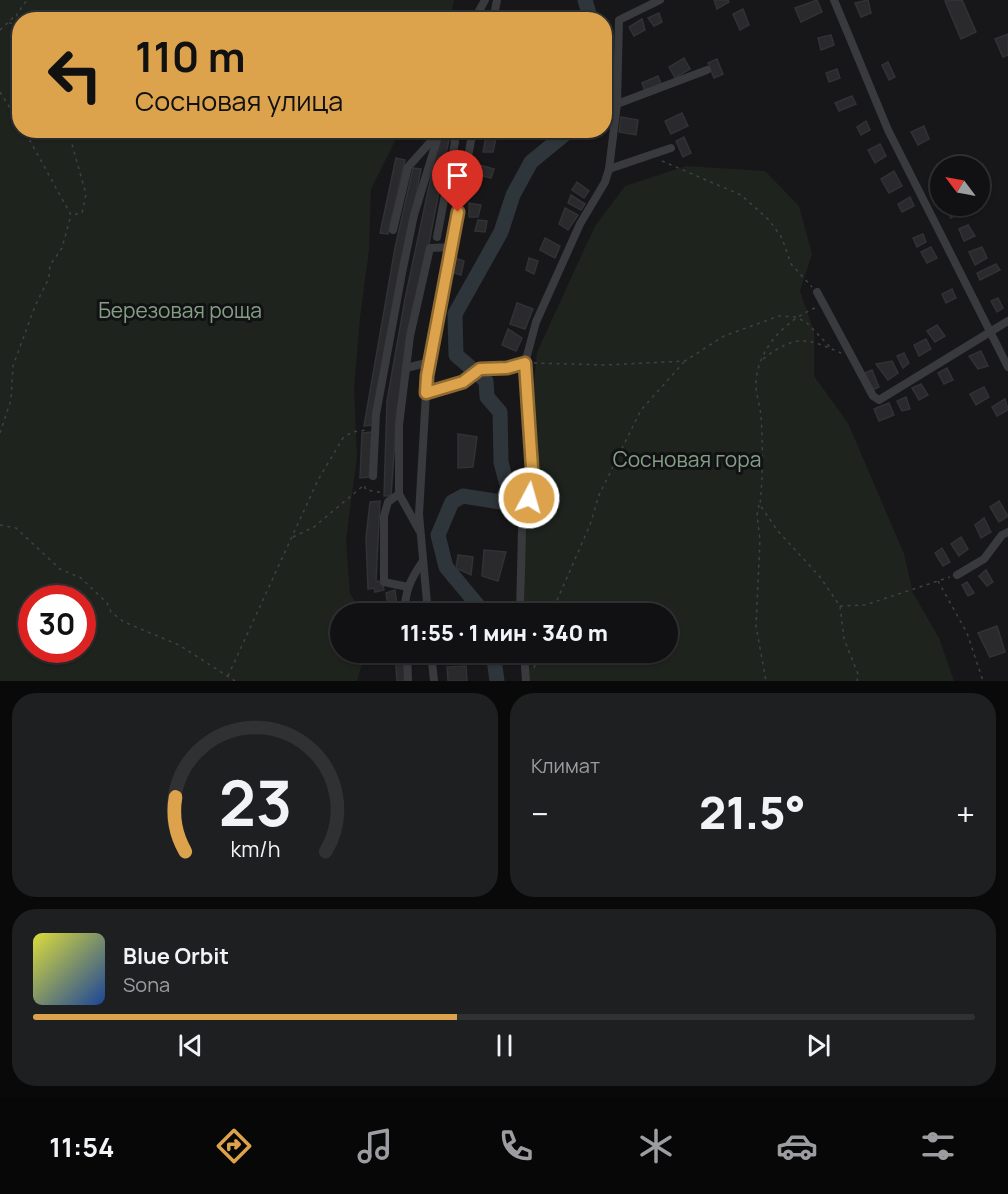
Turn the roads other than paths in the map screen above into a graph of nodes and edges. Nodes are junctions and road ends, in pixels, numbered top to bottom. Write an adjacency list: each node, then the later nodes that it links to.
1 (660, 0): 4 (street)
2 (834, 0): 16 (street)
3 (707, 70): 4 (street)
4 (617, 104): 10 (street)
5 (434, 138): 11 (street)
6 (438, 138): 22 (street)
7 (454, 138): 12 (street)
8 (472, 138): 13 (street)
9 (671, 148): 10 (street)
10 (609, 169): 18 (street)
11 (393, 230)
12 (436, 237)
13 (452, 247): 17 (street); 20 (street)
14 (817, 292): 16 (street)
15 (1008, 321): 16 (street)
16 (991, 330): 19 (street)
17 (430, 362): 20 (street); 21 (street)
18 (525, 363): 21 (street); 31 (street)
19 (1008, 367)
20 (406, 368): 23 (street)
21 (426, 393): 25 (street)
22 (373, 476)
23 (399, 494): 25 (street); 28 (street)
24 (1008, 532): 27 (street)
25 (421, 533): 26 (street)
26 (423, 561): 28 (street); 30 (street)
27 (957, 575)
28 (408, 587): 29 (street)
29 (404, 603)
30 (427, 603)
31 (520, 603)
32 (407, 663): 36 (street)
33 (432, 663): 37 (street)
34 (525, 663): 35 (street)
35 (526, 680)
36 (408, 681)
37 (434, 681)

